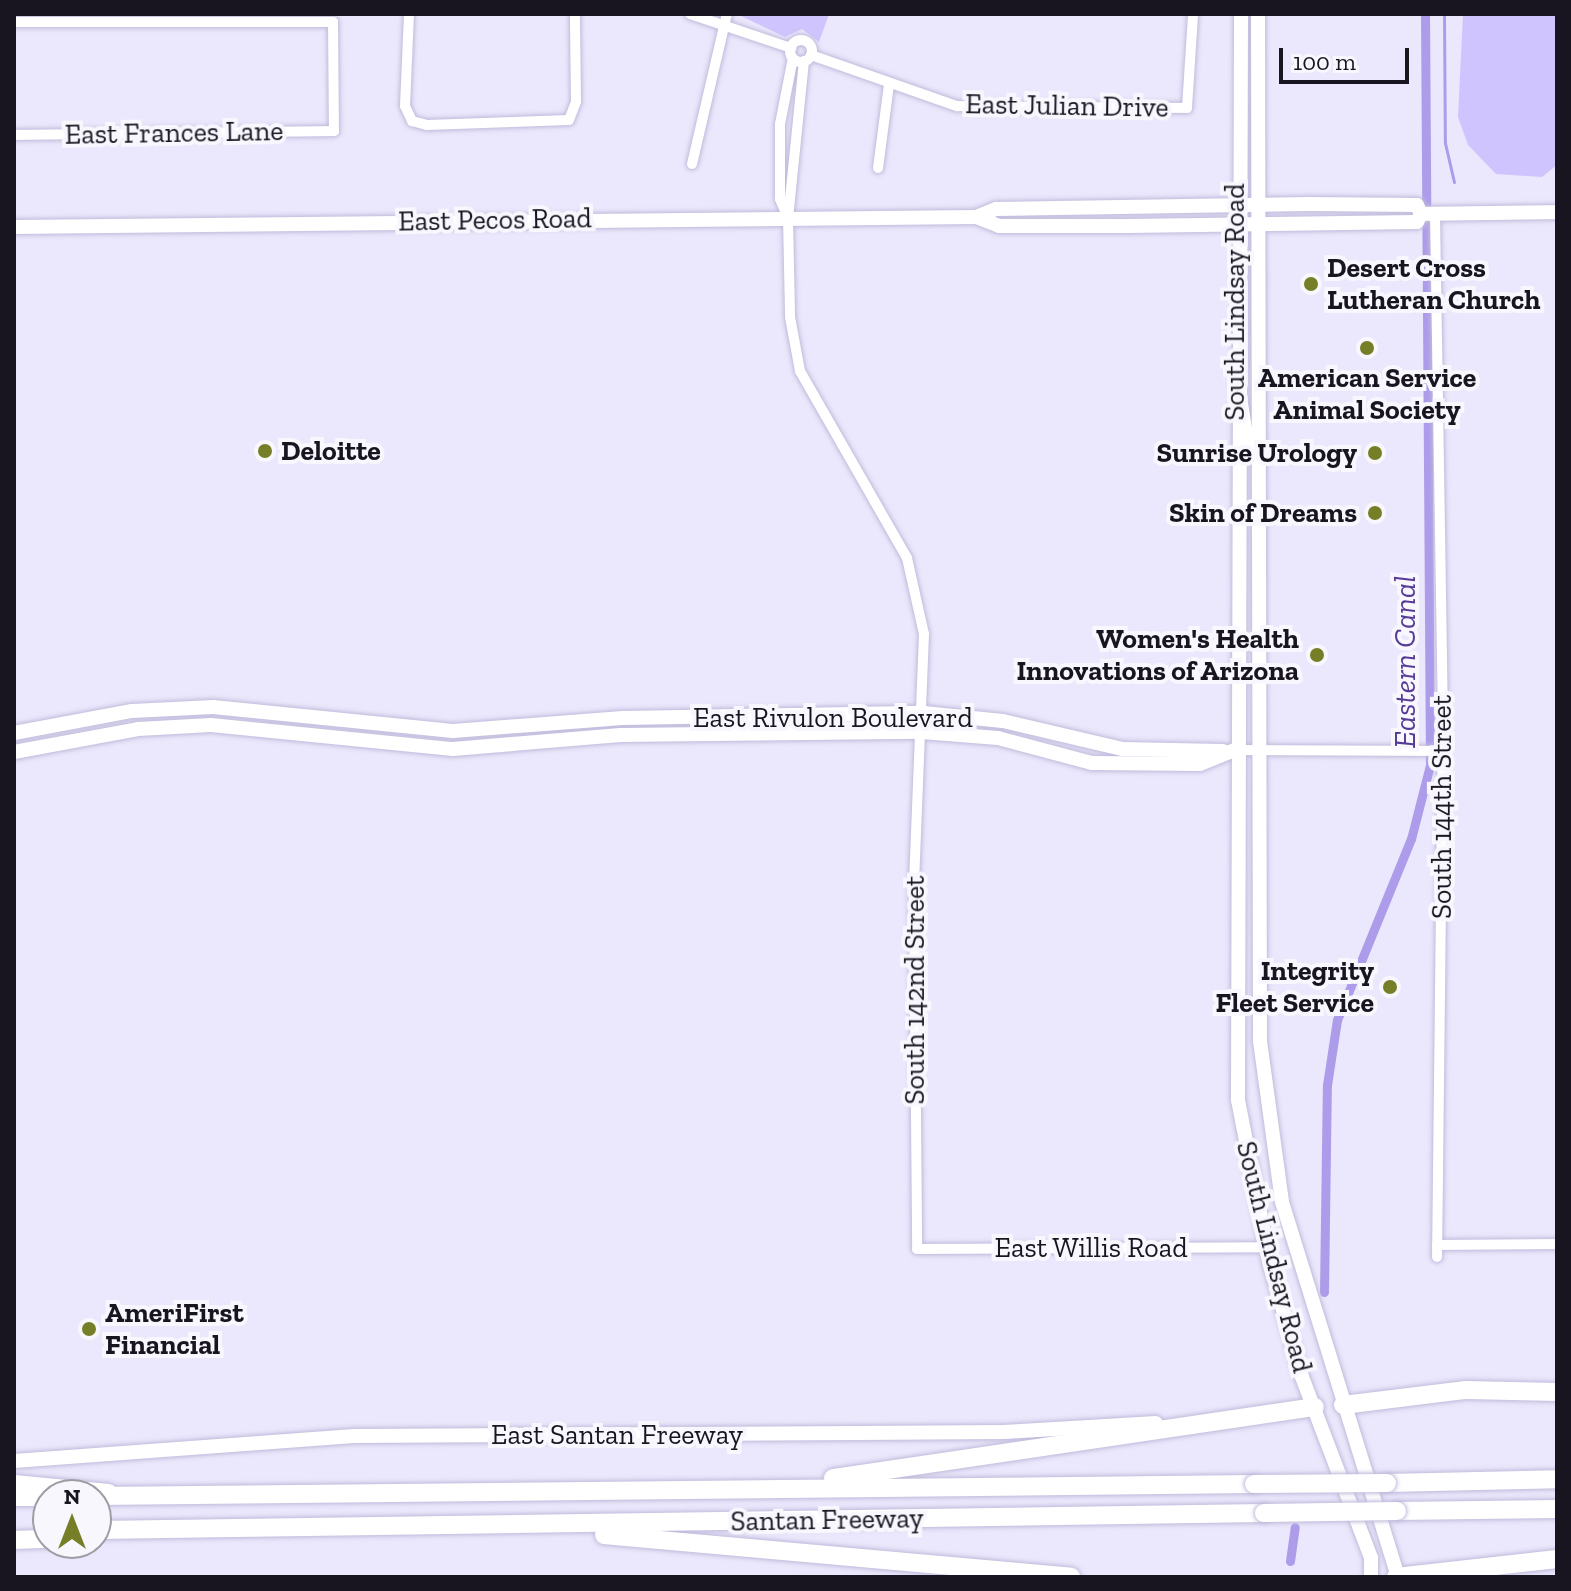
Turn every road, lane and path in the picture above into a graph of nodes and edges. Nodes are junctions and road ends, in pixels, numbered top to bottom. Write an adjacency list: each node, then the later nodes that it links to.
1 (409, 14): 2 (street)
2 (575, 14)
3 (690, 14): 9 (street, East Julian Drive)
4 (1193, 14): 12 (street, East Julian Drive)
5 (1241, 14): 16 (main road, South Lindsay Road)
6 (1258, 14): 17 (main road, South Lindsay Road)
7 (105, 17): 8 (street); 10 (street)
8 (234, 17): 13 (street, East Frances Lane)
9 (725, 19): 11 (street, East Julian Drive); 14 (street)
10 (14, 22)
11 (800, 55): 12 (street, East Julian Drive); 21 (street); 21 (street)
12 (889, 84): 15 (street)
13 (14, 135)
14 (692, 164)
15 (878, 168)
16 (1235, 205): 17 (main road, East Pecos Road); 20 (main road, East Pecos Road); 22 (main road, South Lindsay Road)
17 (1254, 205): 19 (main road, East Pecos Road); 23 (main road, South Lindsay Road)
18 (1557, 212): 19 (main road, East Pecos Road)
19 (1430, 213): 23 (main road, East Pecos Road); 33 (street, South 144th Street)
20 (976, 217): 21 (main road, East Pecos Road); 22 (main road, East Pecos Road)
21 (788, 218): 24 (main road, East Pecos Road); 27 (street, South 142nd Street)
22 (1235, 225): 23 (main road, East Pecos Road); 25 (main road, South Lindsay Road)
23 (1255, 225): 26 (main road, South Lindsay Road)
24 (14, 227)
25 (1235, 377): 26 (main road); 30 (main road, South Lindsay Road)
26 (1257, 452): 31 (main road, South Lindsay Road)
27 (924, 713): 28 (street, South 142nd Street); 29 (main road, East Rivulon Boulevard); 30 (main road, East Rivulon Boulevard)
28 (922, 732): 30 (main road, East Rivulon Boulevard); 32 (main road, East Rivulon Boulevard); 36 (street, South 142nd Street)
29 (14, 733)
30 (1235, 750): 31 (street); 35 (main road, South Lindsay Road)
31 (1257, 751): 33 (street); 38 (main road, South Lindsay Road)
32 (14, 752)
33 (1439, 752): 34 (street, South 144th Street)
34 (1557, 1244)
35 (1266, 1247): 36 (street, East Willis Road); 39 (main road, South Lindsay Road)
36 (917, 1249)
37 (1557, 1392): 38 (highway)
38 (1343, 1405): 39 (main road); 55 (main road, South Lindsay Road)
39 (1315, 1407): 40 (highway); 54 (main road, South Lindsay Road)
40 (1220, 1420): 41 (main road, East Santan Freeway); 44 (highway)
41 (14, 1461)
42 (1557, 1479): 44 (highway, Santan Freeway, bridge)
43 (14, 1484): 46 (highway)
44 (767, 1488): 46 (highway, Santan Freeway)
45 (112, 1496): 46 (highway, Santan Freeway)
46 (131, 1496)
47 (1557, 1509): 48 (highway, Santan Freeway, bridge)
48 (405, 1527): 50 (highway, Santan Freeway); 53 (highway)
49 (112, 1530): 50 (highway, Santan Freeway)
50 (154, 1530): 51 (highway)
51 (112, 1535)
52 (1557, 1559): 55 (highway)
53 (1071, 1577)
54 (1371, 1577)
55 (1397, 1577)

